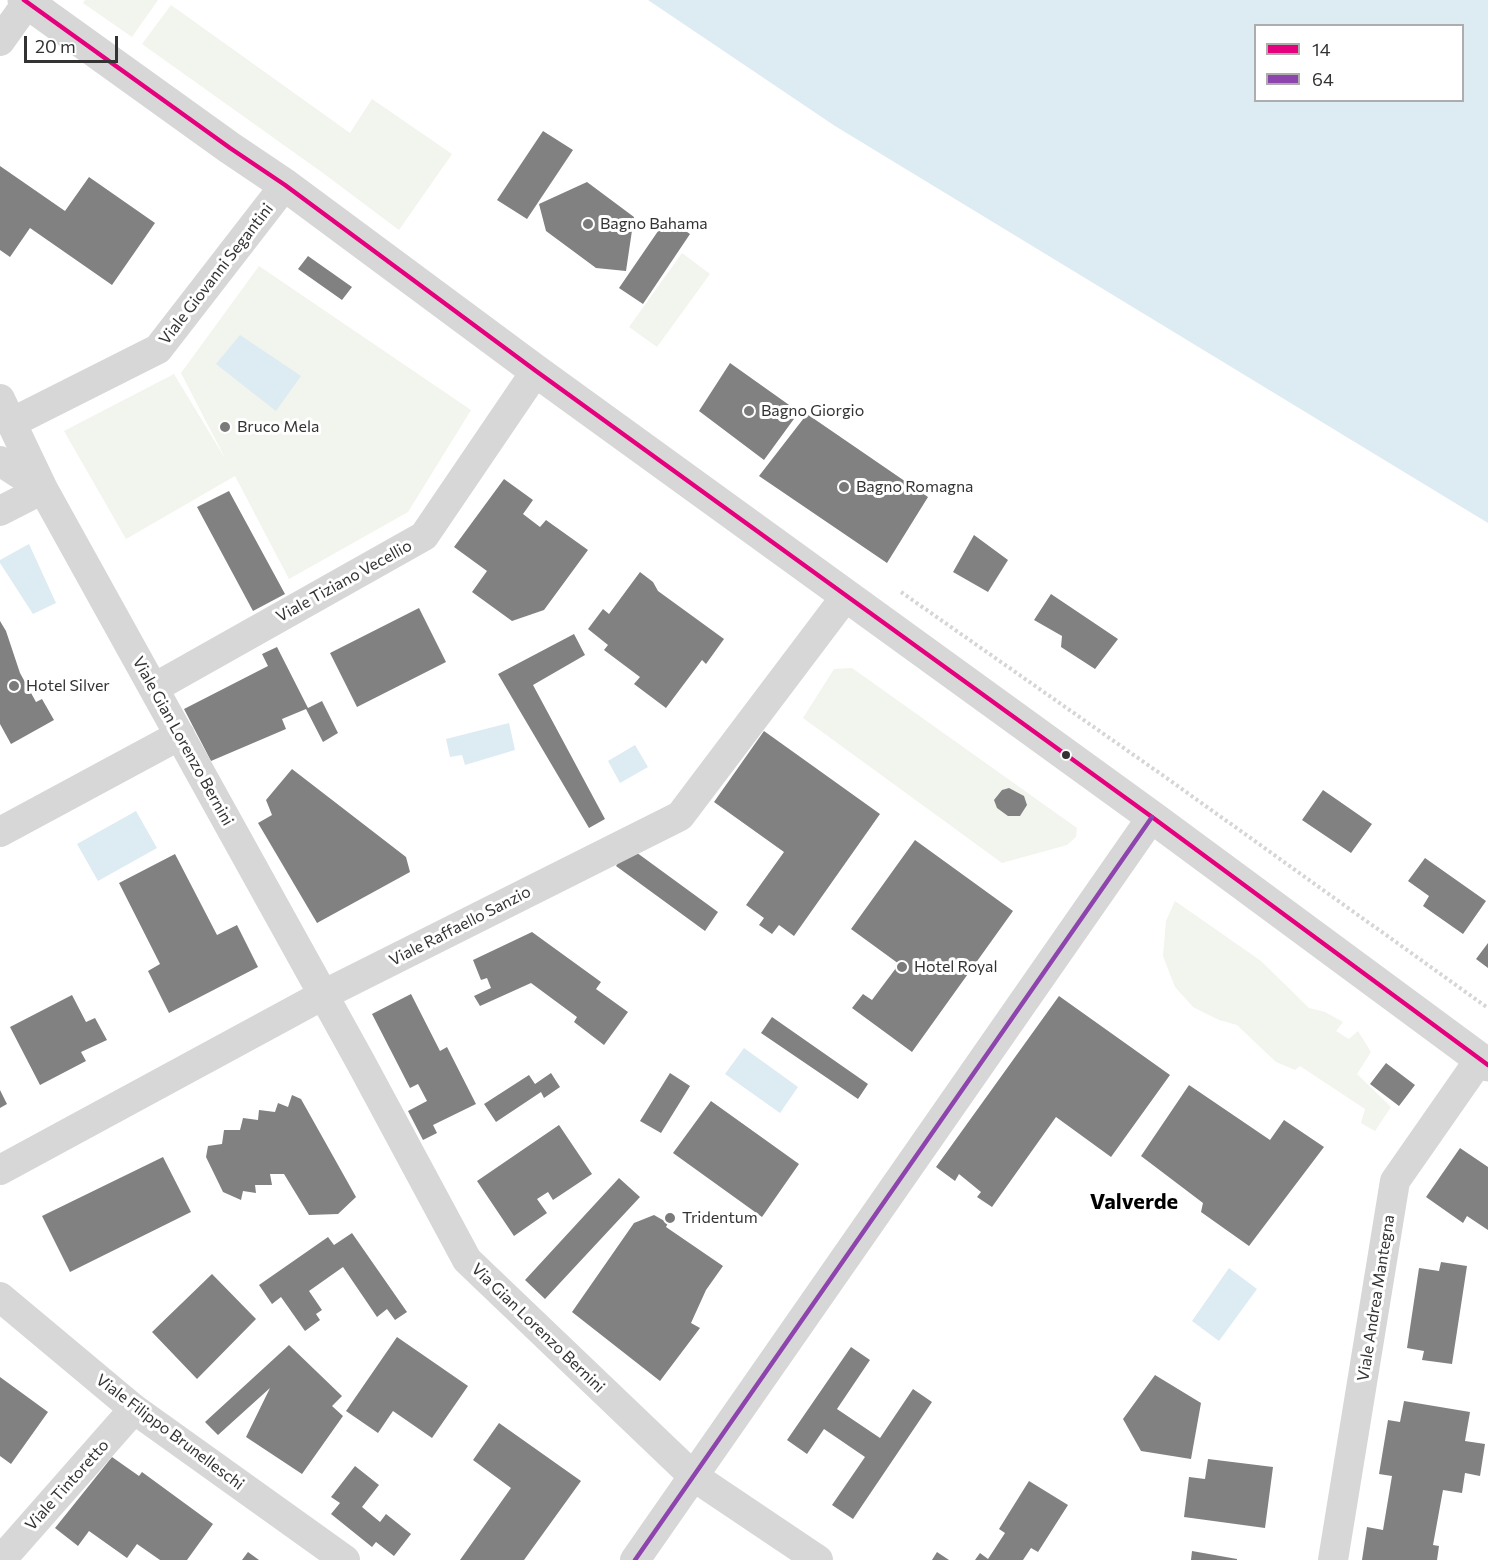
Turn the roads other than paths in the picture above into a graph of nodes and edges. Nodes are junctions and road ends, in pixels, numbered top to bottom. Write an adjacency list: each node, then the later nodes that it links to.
1 (25, 1): 2 (street); 3 (street)
2 (0, 41)
3 (285, 185): 4 (street); 5 (street, Viale Giovanni Segantini)
4 (536, 371): 9 (street); 10 (street, Viale Tiziano Vecellio)
5 (6, 410): 7 (street, Viale Gian Lorenzo Bernini)
6 (0, 461): 7 (street, Viale Gian Lorenzo Bernini)
7 (43, 489): 8 (street); 10 (street, Viale Gian Lorenzo Bernini)
8 (0, 511)
9 (846, 596): 12 (street); 14 (street, Viale Raffaello Sanzio)
10 (154, 688): 11 (street, Viale Gian Lorenzo Bernini)
11 (180, 735): 13 (street); 14 (street, Viale Gian Lorenzo Bernini)
12 (1152, 817): 15 (street); 19 (street)
13 (0, 832)
14 (323, 995): 16 (street, Viale Raffaello Sanzio); 19 (street, Via Gian Lorenzo Bernini)
15 (1484, 1062): 24 (street, Viale Andrea Mantegna)
16 (0, 1170)
17 (0, 1297): 18 (street, Viale Filippo Brunelleschi)
18 (134, 1409): 20 (street, Viale Tintoretto); 21 (street, Viale Filippo Brunelleschi)
19 (693, 1476): 22 (street); 23 (street, Via Gian Lorenzo Bernini)
20 (0, 1560)
21 (345, 1560)
22 (635, 1560)
23 (818, 1560)
24 (1333, 1560)

